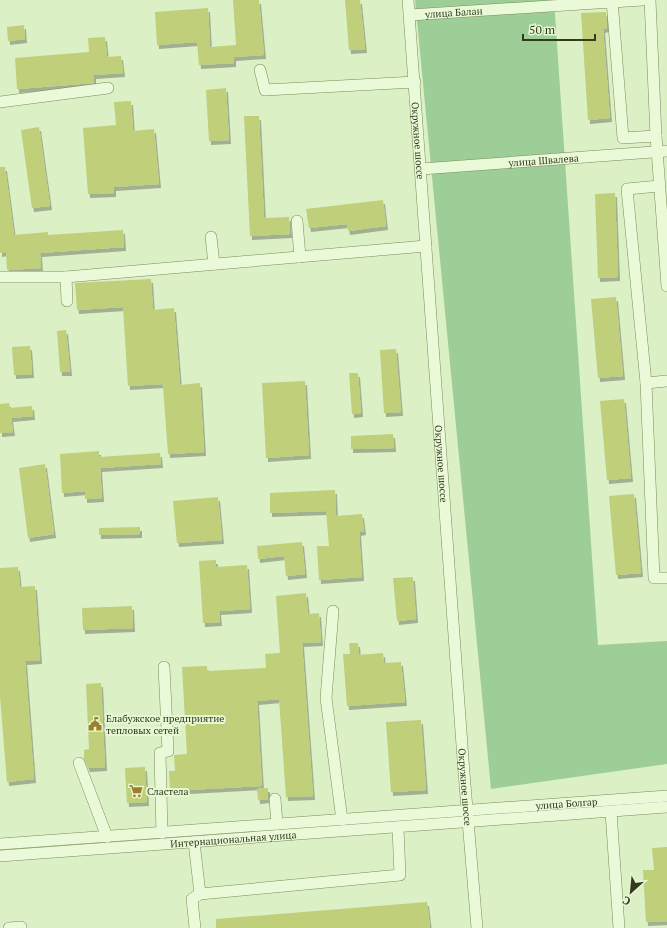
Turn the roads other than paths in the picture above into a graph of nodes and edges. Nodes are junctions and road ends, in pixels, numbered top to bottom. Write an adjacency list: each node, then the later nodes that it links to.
1 (408, 0): 5 (street, Окружное шоссе)
2 (643, 0): 4 (street, улица Балан)
3 (650, 0): 10 (street)
4 (612, 1): 5 (street, улица Балан); 10 (street)
5 (410, 15): 7 (street, Окружное шоссе)
6 (260, 70): 7 (street)
7 (415, 82): 12 (street, Окружное шоссе)
8 (108, 88): 9 (street)
9 (0, 102)
10 (656, 136): 11 (street)
11 (662, 152): 12 (street, улица Швалева); 13 (street)
12 (421, 169): 16 (street, Окружное шоссе)
13 (660, 186): 19 (street); 25 (street)
14 (297, 221): 17 (street)
15 (211, 237): 18 (street)
16 (426, 246): 17 (street); 33 (street, Окружное шоссе)
17 (300, 257): 18 (street)
18 (214, 264): 21 (street)
19 (666, 268): 22 (street)
20 (0, 277): 21 (street)
21 (66, 277): 23 (street)
22 (667, 286)
23 (67, 301)
24 (667, 381): 25 (street)
25 (646, 383): 26 (street)
26 (667, 578)
27 (333, 611): 35 (street)
28 (164, 667): 39 (street)
29 (79, 763): 40 (street)
30 (667, 796): 33 (street, улица Болгар)
31 (275, 799): 37 (street)
32 (667, 808): 34 (street, улица Болгар)
33 (467, 811): 35 (street, Интернациональная улица); 36 (street, Окружное шоссе)
34 (611, 812): 36 (street, улица Болгар); 47 (street)
35 (342, 820): 37 (street, Интернациональная улица)
36 (468, 823): 38 (street, Интернациональная улица); 46 (street, Окружное шоссе)
37 (277, 824): 39 (street, Интернациональная улица)
38 (398, 828): 41 (street, Интернациональная улица); 44 (street)
39 (162, 833): 40 (street, Интернациональная улица)
40 (107, 837): 42 (street, Интернациональная улица)
41 (194, 842): 43 (street, Интернациональная улица); 44 (street)
42 (0, 844)
43 (0, 856)
44 (200, 894): 45 (street)
45 (195, 928)
46 (477, 928)
47 (619, 928)

